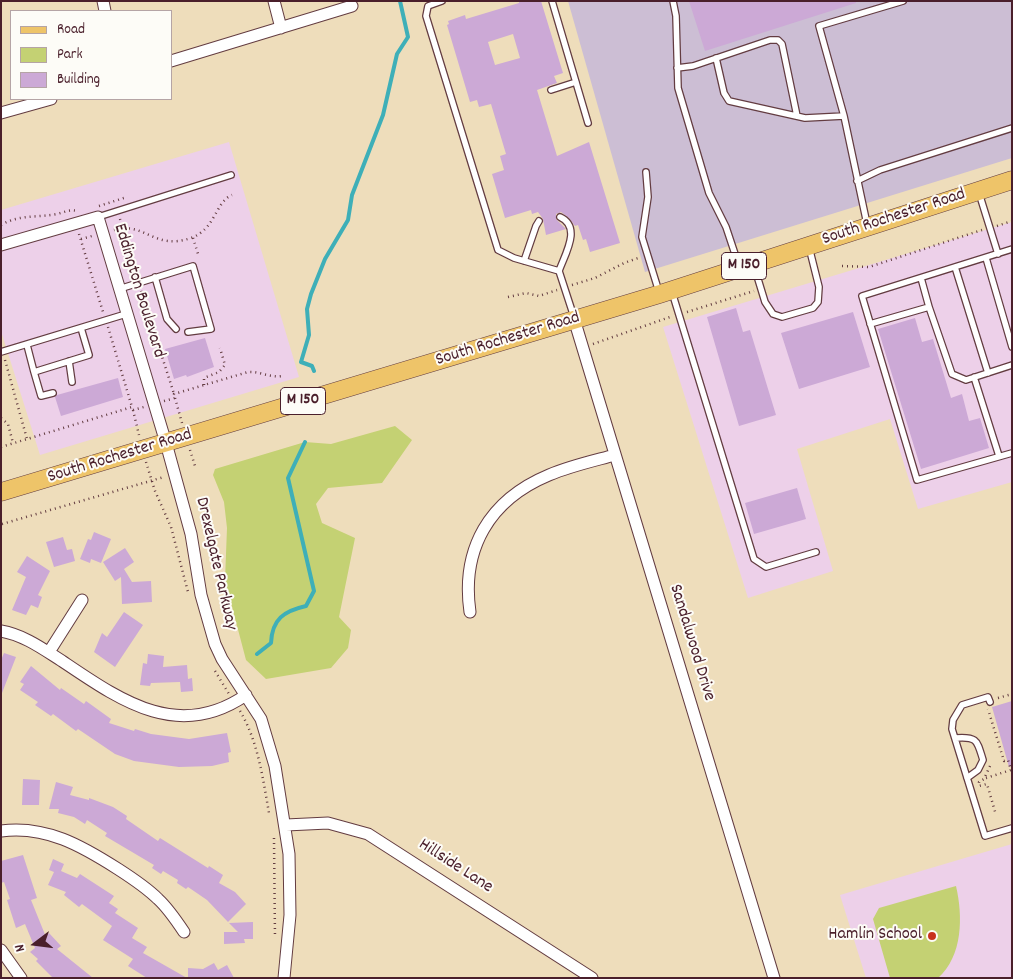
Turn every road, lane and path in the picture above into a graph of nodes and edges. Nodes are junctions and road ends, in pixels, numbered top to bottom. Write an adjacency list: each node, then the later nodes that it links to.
1 (274, 1): 8 (street)
2 (442, 1): 6 (lane)
3 (552, 1): 12 (lane)
4 (673, 1): 11 (lane)
5 (903, 1): 17 (lane)
6 (427, 4): 50 (lane)
7 (352, 6): 8 (street)
8 (281, 28): 10 (street)
9 (716, 58): 11 (lane); 16 (lane); 16 (lane)
10 (172, 61)
11 (677, 68): 51 (lane)
12 (576, 82): 13 (lane); 18 (lane)
13 (551, 90)
14 (47, 100): 15 (street)
15 (1, 113)
16 (797, 116): 17 (lane)
17 (844, 116): 23 (lane)
18 (588, 124)
19 (1012, 128): 23 (lane)
20 (646, 172): 47 (lane)
21 (231, 175): 28 (lane)
22 (1012, 180): 24 (main road, South Rochester Road / M 150)
23 (857, 181): 34 (lane)
24 (978, 190): 34 (main road, South Rochester Road / M 150); 46 (lane)
25 (134, 195): 28 (path)
26 (232, 195): 41 (path)
27 (79, 212): 33 (path)
28 (97, 212): 43 (street, Eddington Boulevard); 59 (street, Eddington Boulevard)
29 (560, 217): 54 (lane)
30 (119, 218): 36 (path)
31 (540, 221): 50 (lane)
32 (1012, 221): 35 (path)
33 (1, 225)
34 (867, 226): 44 (main road, South Rochester Road / M 150)
35 (996, 226)
36 (122, 228): 39 (path); 41 (path); 55 (path)
37 (78, 230): 42 (path)
38 (983, 230): 52 (path)
39 (113, 231)
40 (92, 236): 42 (path)
41 (193, 238): 48 (path)
42 (81, 240): 67 (path)
43 (1, 245)
44 (809, 246): 51 (main road, South Rochester Road / M 150); 51 (lane)
45 (1012, 249): 46 (lane)
46 (998, 254): 49 (lane)
47 (648, 255): 58 (path); 62 (lane)
48 (199, 257)
49 (986, 258): 53 (lane); 78 (lane)
50 (524, 261): 54 (lane)
51 (747, 266): 62 (main road, South Rochester Road / M 150)
52 (842, 266)
53 (955, 267): 57 (lane); 85 (lane)
54 (559, 271): 70 (lane)
55 (136, 275)
56 (155, 277): 59 (lane); 74 (lane); 75 (lane)
57 (921, 278): 65 (lane); 71 (lane)
58 (580, 283)
59 (119, 289): 68 (street, Eddington Boulevard)
60 (141, 290): 91 (path)
61 (549, 292): 64 (path)
62 (666, 292): 70 (main road, South Rochester Road / M 150); 110 (lane)
63 (752, 292): 66 (path)
64 (508, 297)
65 (929, 307): 71 (lane); 87 (lane)
66 (689, 311)
67 (104, 313)
68 (126, 314): 72 (lane); 100 (street, Eddington Boulevard)
69 (671, 317): 77 (path)
70 (574, 319): 100 (main road, South Rochester Road / M 150); 103 (street, Sandalwood Drive)
71 (870, 324): 105 (lane)
72 (81, 328): 76 (lane); 82 (lane)
73 (108, 328): 94 (path)
74 (176, 328)
75 (188, 332)
76 (27, 345): 80 (lane); 84 (lane)
77 (592, 345)
78 (1012, 347)
79 (220, 348): 89 (path)
80 (1, 352)
81 (5, 360): 98 (path)
82 (69, 361): 84 (lane); 88 (lane)
83 (1012, 365): 85 (lane)
84 (34, 372): 90 (lane)
85 (988, 373): 87 (lane)
86 (282, 376): 89 (path)
87 (974, 377): 105 (lane)
88 (72, 382)
89 (204, 385): 91 (path)
90 (53, 393)
91 (175, 396): 92 (path); 95 (path)
92 (168, 400)
93 (144, 407): 94 (path)
94 (133, 408): 97 (path); 98 (path)
95 (178, 409)
96 (1, 418): 99 (path)
97 (138, 432)
98 (28, 439): 99 (path)
99 (13, 443): 101 (path)
100 (166, 443): 108 (main road, South Rochester Road / M 150); 116 (street, Drexelgate Parkway)
101 (1, 447)
102 (1012, 452): 105 (lane)
103 (615, 455): 112 (street); 134 (street, Sandalwood Drive)
104 (192, 456): 106 (path)
105 (999, 456)
106 (195, 466)
107 (158, 480): 109 (path)
108 (1, 492)
109 (2, 524)
110 (816, 552)
111 (82, 600): 114 (street)
112 (470, 612)
113 (1, 631): 114 (street)
114 (48, 652): 116 (street)
115 (1012, 694): 117 (path)
116 (246, 695): 124 (street, Drexelgate Parkway)
117 (990, 702): 120 (lane)
118 (988, 709): 122 (path)
119 (246, 721): 123 (path)
120 (955, 738): 121 (lane); 121 (lane)
121 (967, 778): 125 (lane)
122 (984, 778)
123 (270, 816)
124 (286, 825): 132 (street, Drexelgate Parkway); 133 (street, Hillside Lane)
125 (1012, 828)
126 (1, 831): 128 (street)
127 (274, 834): 129 (path)
128 (184, 932)
129 (275, 938)
130 (1, 950): 131 (street)
131 (21, 978)
132 (284, 978)
133 (592, 978)
134 (774, 978)

